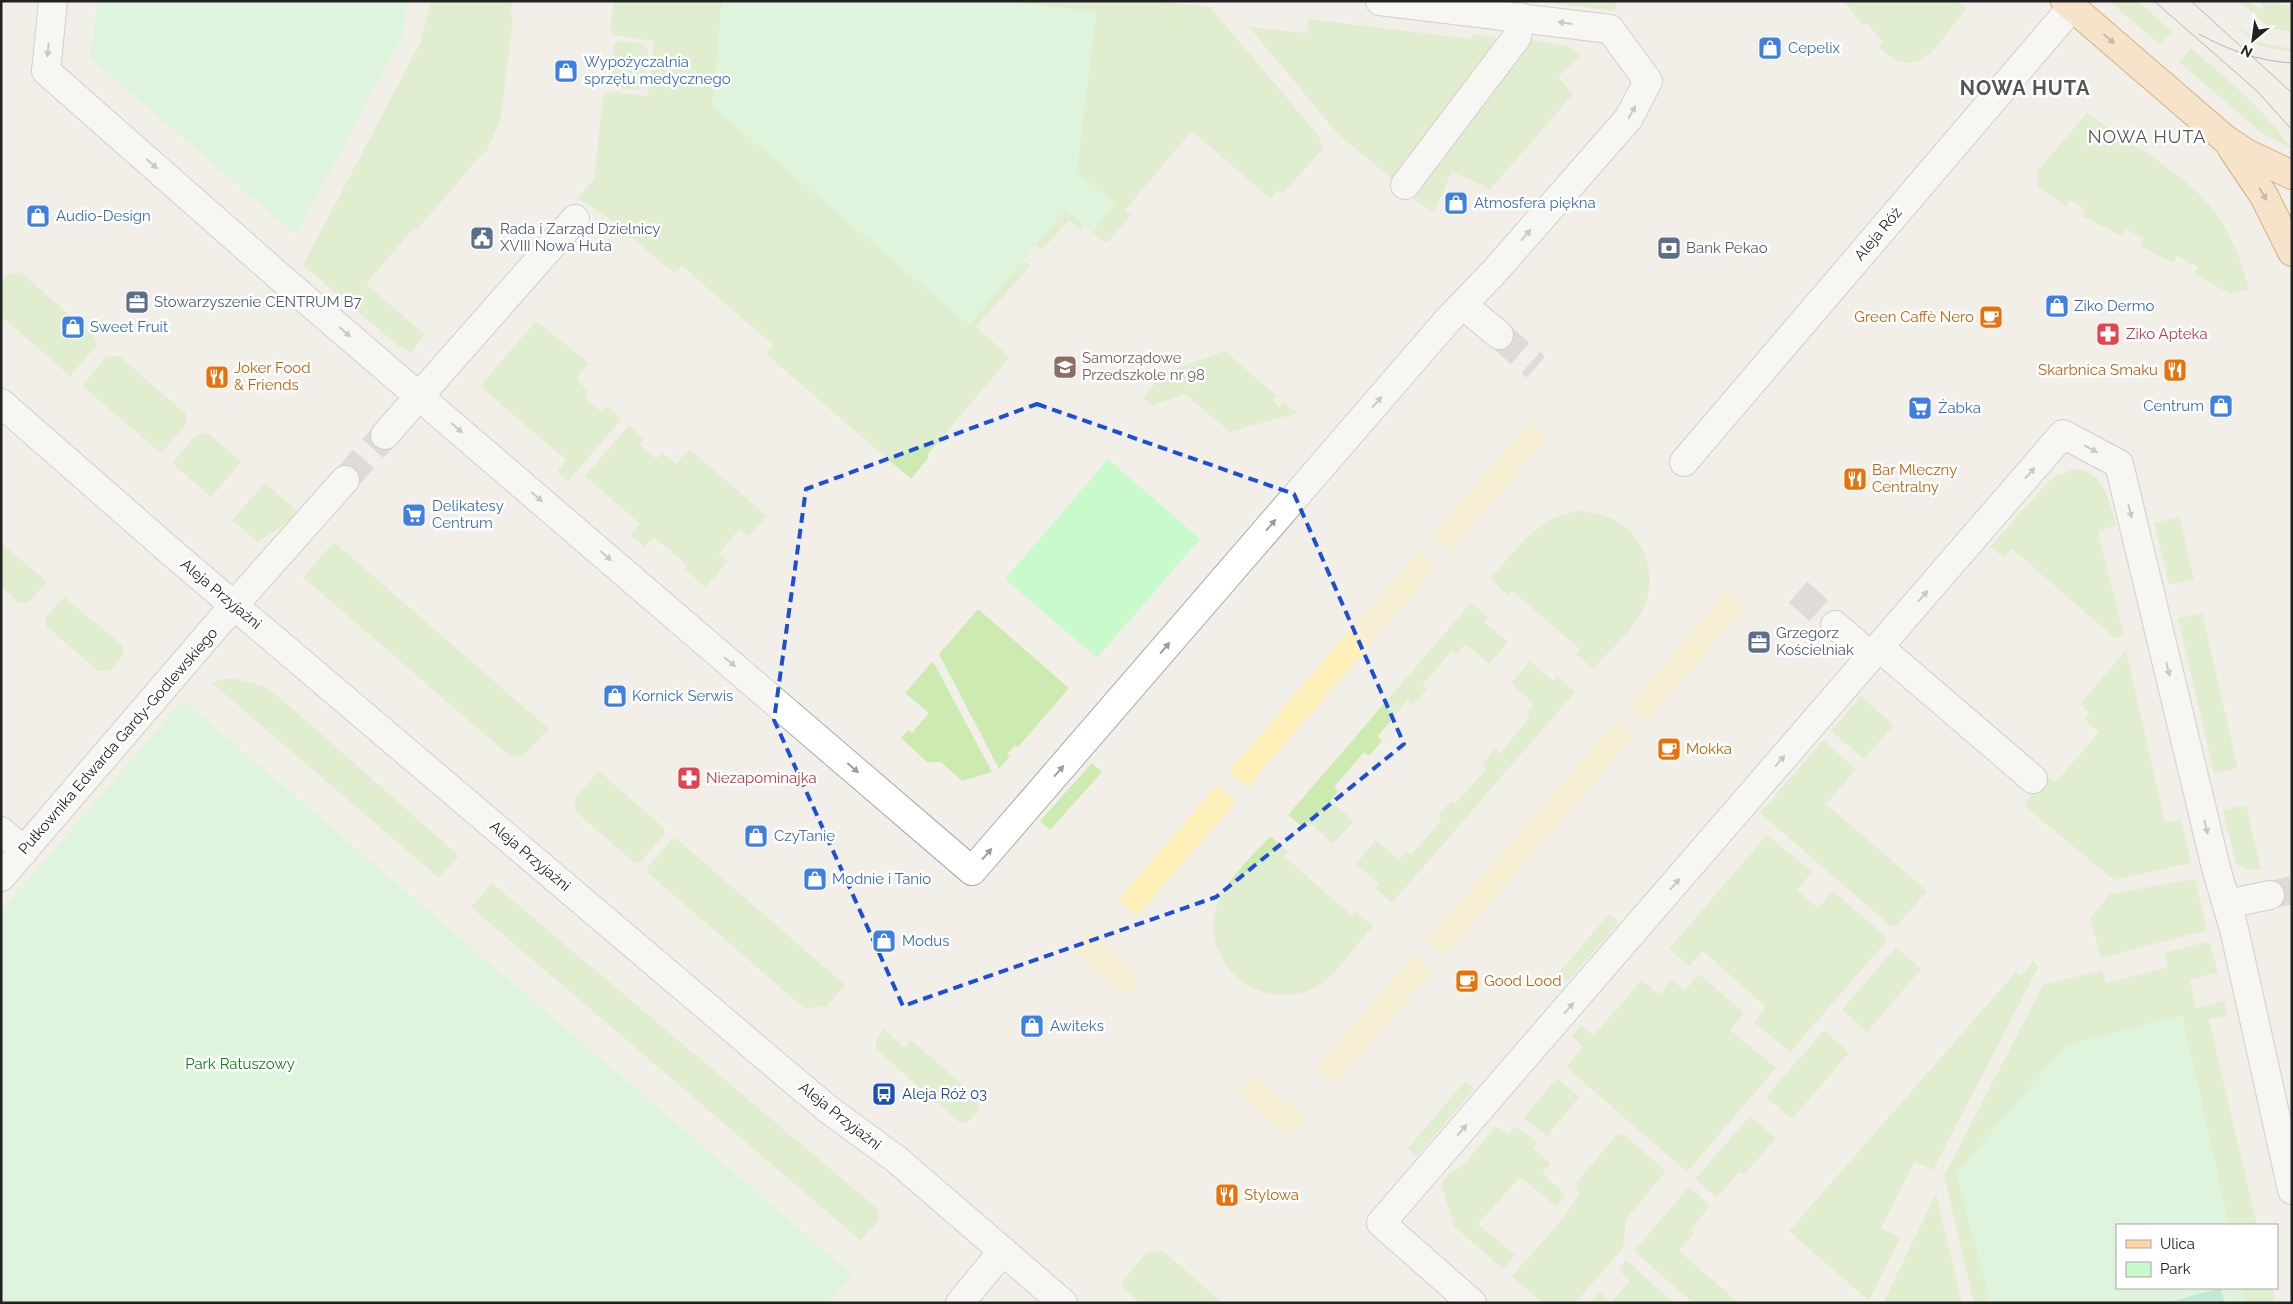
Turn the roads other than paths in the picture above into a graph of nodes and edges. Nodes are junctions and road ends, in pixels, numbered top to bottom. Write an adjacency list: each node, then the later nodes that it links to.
1 (53, 1): 12 (street, one-way to 12)
2 (1380, 1): 4 (street)
3 (2068, 4): 5 (main road, one-way to 5); 15 (street, Aleja Róż)
4 (1520, 17): 7 (street); 10 (street, one-way to 4)
5 (2212, 128): 6 (main road); 9 (main road, one-way to 9)
6 (2292, 174)
7 (1405, 185)
8 (575, 219): 12 (street)
9 (2292, 252)
10 (1463, 306): 11 (street); 12 (street, one-way to 10)
11 (1499, 335)
12 (420, 396): 14 (street)
13 (1, 403): 17 (street, Aleja Przyjaźni)
14 (385, 435)
15 (1684, 462)
16 (346, 480): 17 (street, Pułkownika Edwarda Gardy-Godlewskiego)
17 (234, 605): 22 (street, Pułkownika Edwarda Gardy-Godlewskiego); 27 (street, Aleja Przyjaźni)
18 (1835, 625): 19 (street)
19 (1875, 652): 20 (street); 25 (street, one-way to 25); 30 (street, one-way to 19)
20 (2033, 779)
21 (1, 831): 22 (street)
22 (24, 851): 23 (street, Pułkownika Edwarda Gardy-Godlewskiego)
23 (1, 877)
24 (2270, 895): 25 (street)
25 (2227, 904): 26 (street)
26 (2292, 1190)
27 (1003, 1251): 28 (street); 29 (street, Aleja Przyjaźni)
28 (960, 1303)
29 (1064, 1303)
30 (1472, 1303)

